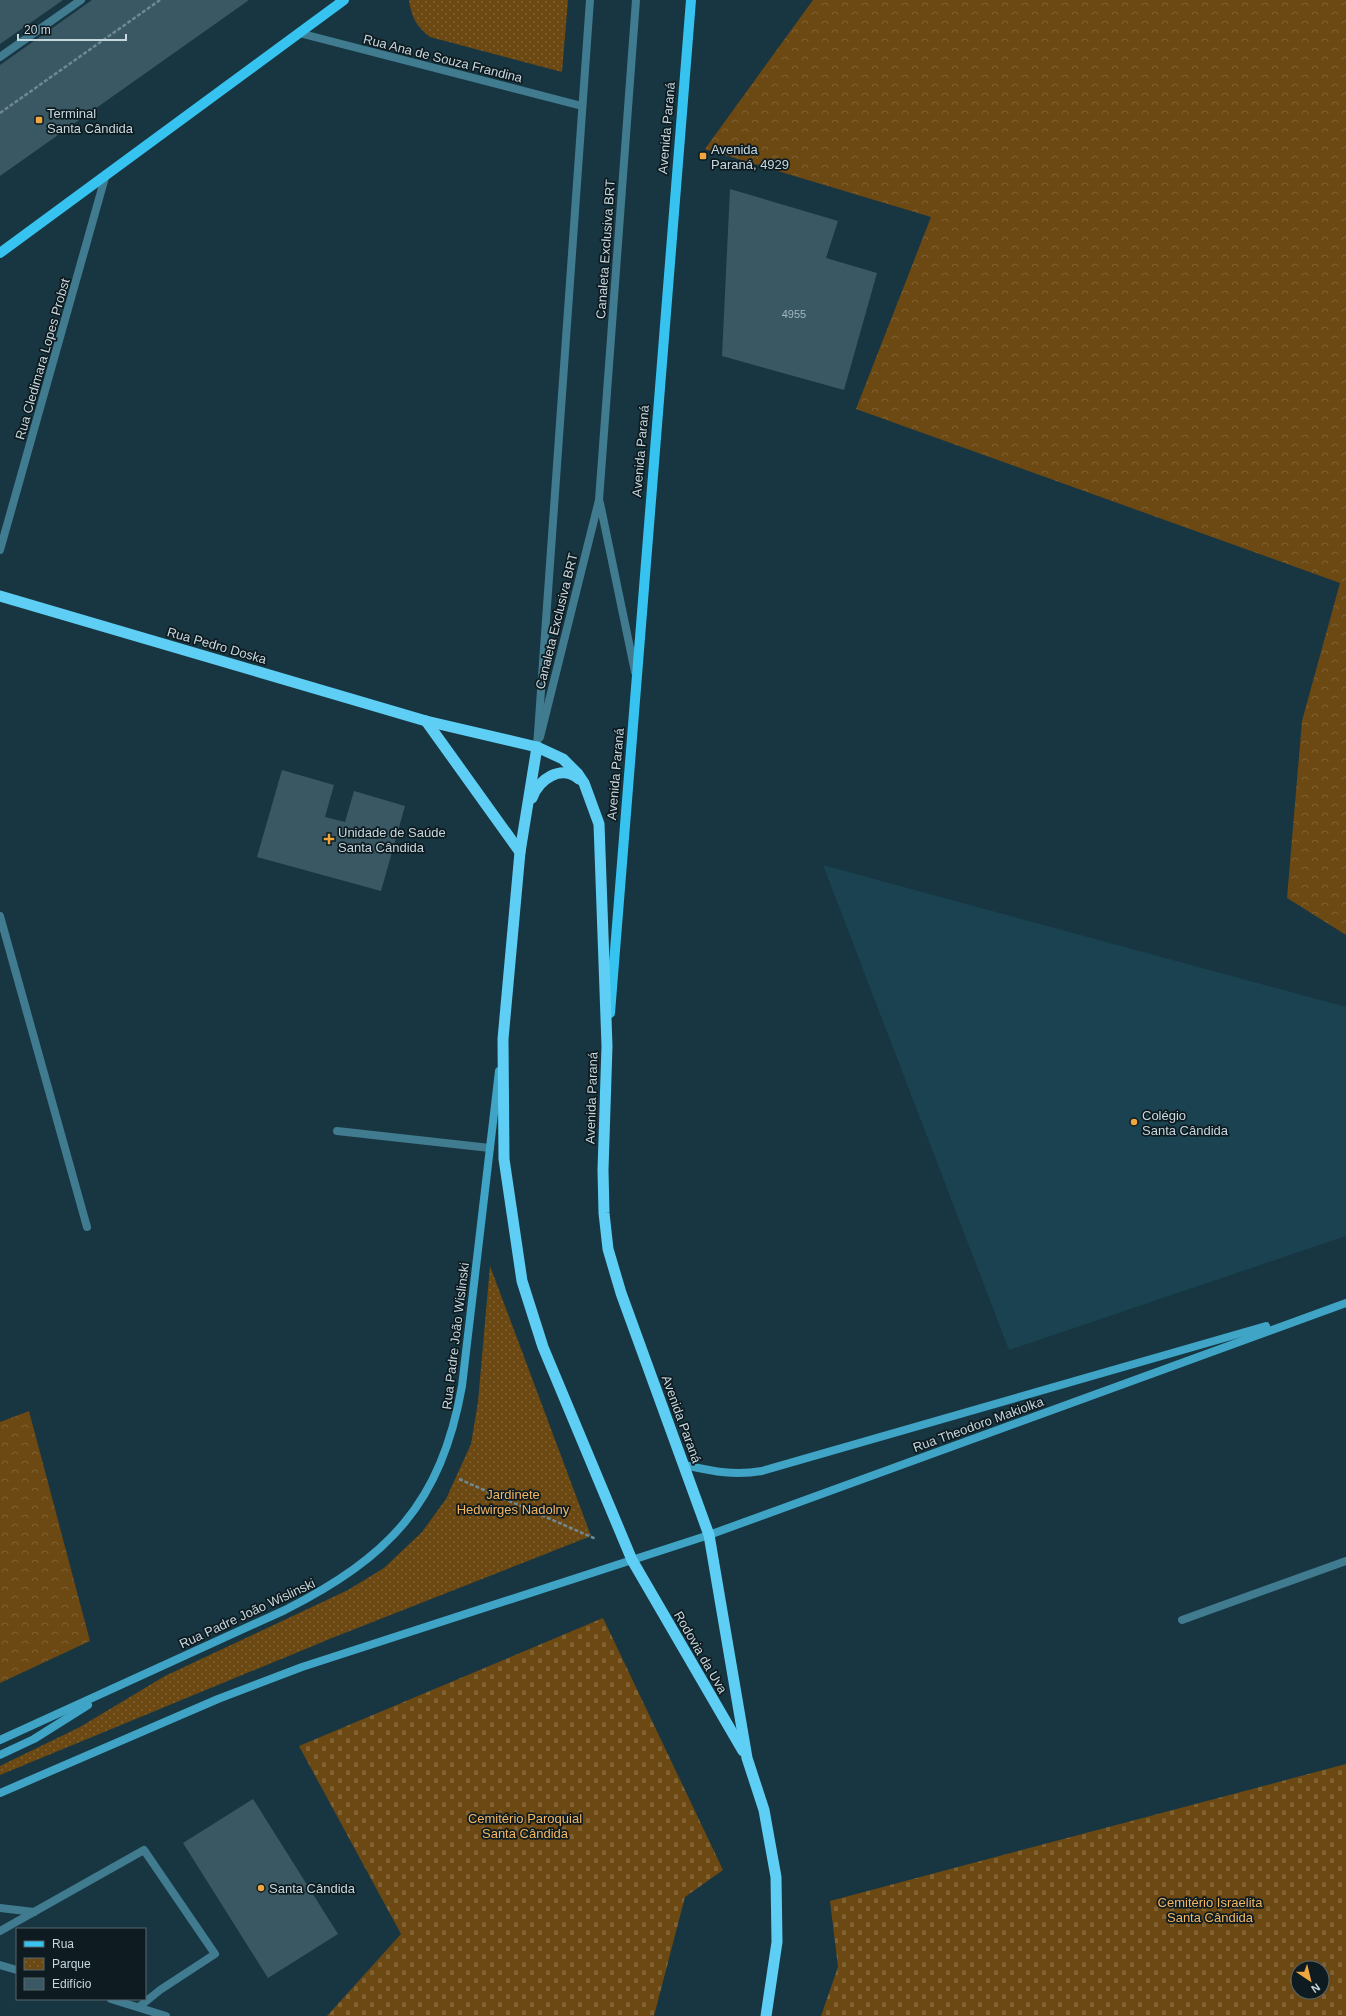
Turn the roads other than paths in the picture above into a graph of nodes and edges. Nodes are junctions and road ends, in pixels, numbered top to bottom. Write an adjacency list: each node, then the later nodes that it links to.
1 (81, 0): 7 (street)
2 (344, 0): 6 (main road)
3 (590, 0): 8 (street)
4 (636, 0): 11 (street, Canaleta Exclusiva BRT)
5 (690, 0): 14 (main road, Avenida Paraná)
6 (298, 33): 8 (street, Rua Ana de Souza Frandina); 9 (main road)
7 (0, 57)
8 (582, 106): 16 (street)
9 (106, 174): 10 (main road); 12 (street, Rua Cledimara Lopes Probst)
10 (0, 253)
11 (599, 500): 14 (street, Canaleta Exclusiva BRT); 16 (street, Canaleta Exclusiva BRT)
12 (0, 550)
13 (0, 596): 15 (highway, Rua Pedro Doska)
14 (636, 678): 22 (main road, Avenida Paraná)
15 (426, 721): 16 (highway, Rua Pedro Doska); 19 (highway)
16 (537, 747): 17 (highway, Rua Pedro Doska); 18 (highway)
17 (584, 783): 18 (highway); 22 (highway, Rua Pedro Doska)
18 (525, 820): 19 (highway)
19 (520, 852): 21 (highway)
20 (0, 916): 25 (street)
21 (503, 1038): 24 (main road, Rua Padre João Wislinski); 30 (highway)
22 (607, 1046): 28 (highway, Avenida Paraná)
23 (337, 1131): 24 (street)
24 (490, 1148): 33 (main road, Rua Padre João Wislinski)
25 (87, 1227)
26 (1346, 1303): 27 (main road, Rua Theodoro Makiolka)
27 (1331, 1308): 28 (main road, Rua Theodoro Makiolka); 29 (main road, Rua Theodoro Makiolka)
28 (684, 1465): 29 (highway, Avenida Paraná)
29 (709, 1535): 30 (main road, Rua Theodoro Makiolka); 36 (highway, Rodovia da Uva)
30 (632, 1560): 36 (highway, Rodovia da Uva); 37 (main road)
31 (1346, 1561): 32 (street)
32 (1182, 1620)
33 (108, 1691): 34 (main road, Rua Padre João Wislinski); 35 (main road)
34 (0, 1740)
35 (0, 1755)
36 (747, 1758): 46 (highway, Rodovia da Uva)
37 (0, 1793)
38 (0, 1908): 39 (street)
39 (35, 1912): 40 (street); 44 (street)
40 (0, 1931)
41 (0, 1965): 42 (street)
42 (16, 1970)
43 (114, 2000): 44 (street)
44 (139, 2007): 45 (street)
45 (166, 2016)
46 (766, 2016)

